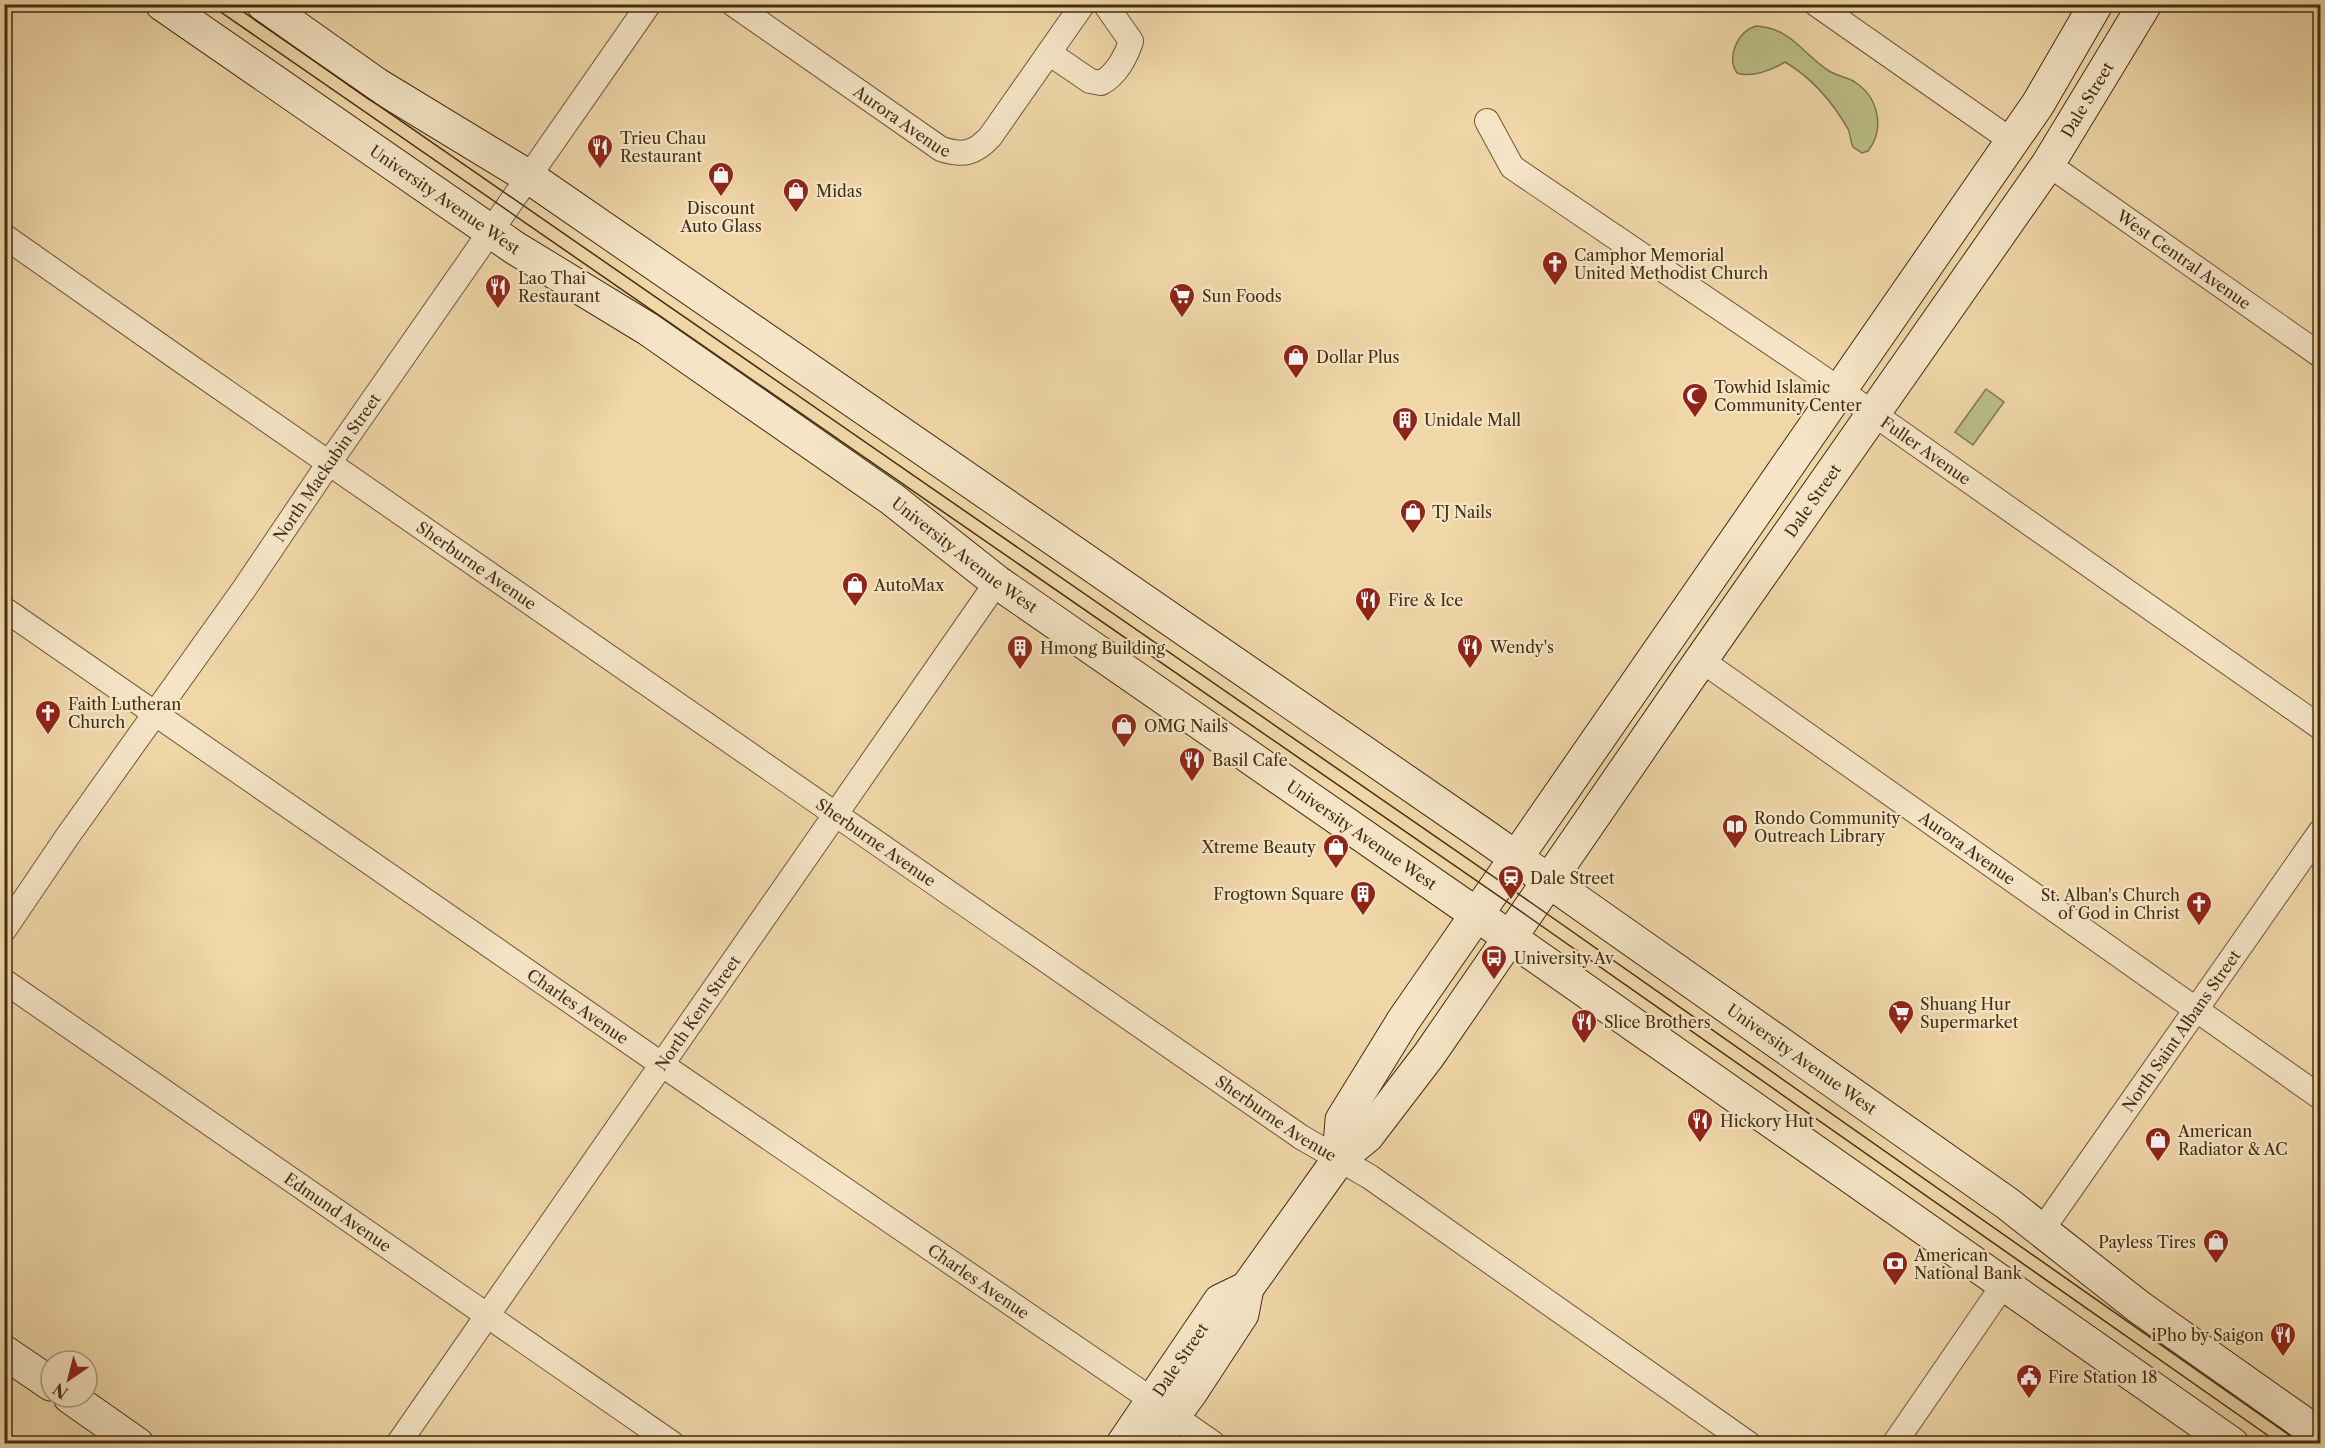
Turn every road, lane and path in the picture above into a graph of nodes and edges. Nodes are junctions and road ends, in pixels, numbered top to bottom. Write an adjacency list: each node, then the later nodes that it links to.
1 (162, 4): 15 (main road, University Avenue West)
2 (263, 4): 14 (main road, University Avenue West)
3 (649, 4): 14 (street, North Mackubin Street)
4 (733, 4): 10 (street, Aurora Avenue)
5 (1083, 4): 10 (street, Aurora Avenue)
6 (1105, 4): 10 (street)
7 (1816, 4): 12 (street)
8 (2096, 4): 12 (main road)
9 (2145, 4): 13 (main road, Dale Street)
10 (1049, 53)
11 (1487, 121): 18 (street, Fuller Avenue)
12 (2012, 141): 18 (main road)
13 (2048, 164): 17 (street, West Central Avenue); 19 (main road, Dale Street)
14 (529, 177): 15 (street, North Mackubin Street); 28 (main road, University Avenue West)
15 (490, 231): 20 (street, North Mackubin Street); 21 (main road, University Avenue West)
16 (4, 236): 20 (street, Sherburne Avenue)
17 (2320, 356)
18 (1840, 391): 19 (street, Fuller Avenue); 28 (main road)
19 (1874, 413): 23 (main road, Dale Street); 25 (street, Fuller Avenue)
20 (329, 463): 24 (street, North Mackubin Street); 26 (street, Sherburne Avenue)
21 (997, 582): 26 (street, North Kent Street); 30 (main road, University Avenue West)
22 (4, 609): 24 (street, Charles Avenue)
23 (1701, 660): 29 (main road, Dale Street); 34 (street, Aurora Avenue)
24 (154, 713): 31 (street, North Mackubin Street); 35 (street, Charles Avenue)
25 (2320, 727)
26 (835, 815): 35 (street, North Kent Street); 37 (street, Sherburne Avenue)
27 (2320, 832): 34 (street, North Saint Albans Street)
28 (1515, 859): 29 (main road, University Avenue West); 30 (main road)
29 (1548, 882): 32 (main road, Dale Street); 38 (main road, University Avenue West)
30 (1476, 914): 32 (main road, University Avenue West); 37 (main road)
31 (4, 930)
32 (1508, 938): 37 (main road, Dale Street); 39 (main road, University Avenue West)
33 (4, 981): 40 (street, Edmund Avenue)
34 (2198, 1010): 36 (street, Aurora Avenue); 38 (street, North Saint Albans Street)
35 (661, 1064): 40 (street, North Kent Street); 43 (street, Charles Avenue)
36 (2320, 1097)
37 (1339, 1159): 43 (main road, Dale Street); 52 (street, Sherburne Avenue)
38 (2042, 1230): 45 (main road, University Avenue West)
39 (2004, 1284): 53 (street); 54 (main road, University Avenue West)
40 (488, 1316): 47 (street, North Kent Street); 48 (street, Edmund Avenue)
41 (4, 1352): 42 (main road)
42 (39, 1376)
43 (1163, 1408): 49 (main road, Dale Street); 50 (main road, Dale Street); 51 (street, Charles Avenue)
44 (87, 1409): 46 (main road)
45 (2320, 1435)
46 (137, 1443)
47 (398, 1443)
48 (673, 1443)
49 (1123, 1443)
50 (1153, 1443)
51 (1214, 1443)
52 (1749, 1443)
53 (1894, 1443)
54 (2232, 1443)

